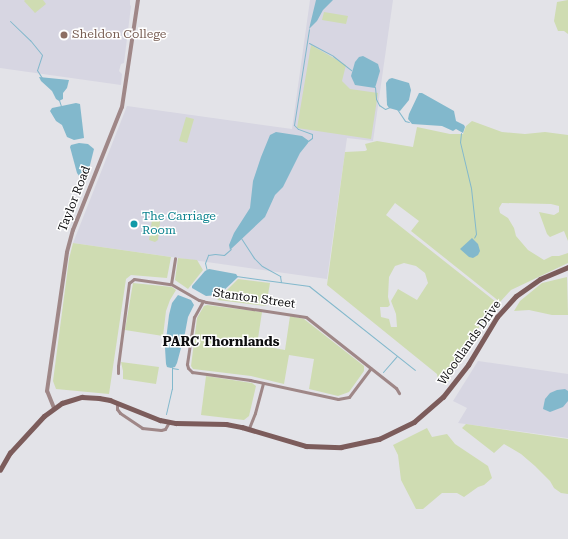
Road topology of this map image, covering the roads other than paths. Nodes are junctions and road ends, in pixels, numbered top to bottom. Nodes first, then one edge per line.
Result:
1 (138, 0) edge
2 (175, 258) dead end
3 (568, 267) edge
4 (171, 284) junction
5 (203, 301) junction
6 (371, 368) junction
7 (118, 373) dead end
8 (263, 383) junction
9 (399, 393) dead end
10 (116, 402) junction
11 (54, 408) junction
12 (169, 422) junction
13 (249, 428) junction
14 (0, 470) edge

1 - 11 street, Taylor Road
2 - 4 street
3 - 13 main road, Woodlands Drive
4 - 5 street, Stanton Street
4 - 7 street, Stanton Street
5 - 6 street, Stanton Street
5 - 8 street
6 - 8 street
6 - 9 street, Stanton Street
8 - 13 street
10 - 11 main road, Woodlands Drive
10 - 12 main road, Woodlands Drive
10 - 12 street
11 - 14 main road, Woodlands Drive
12 - 13 main road, Woodlands Drive

